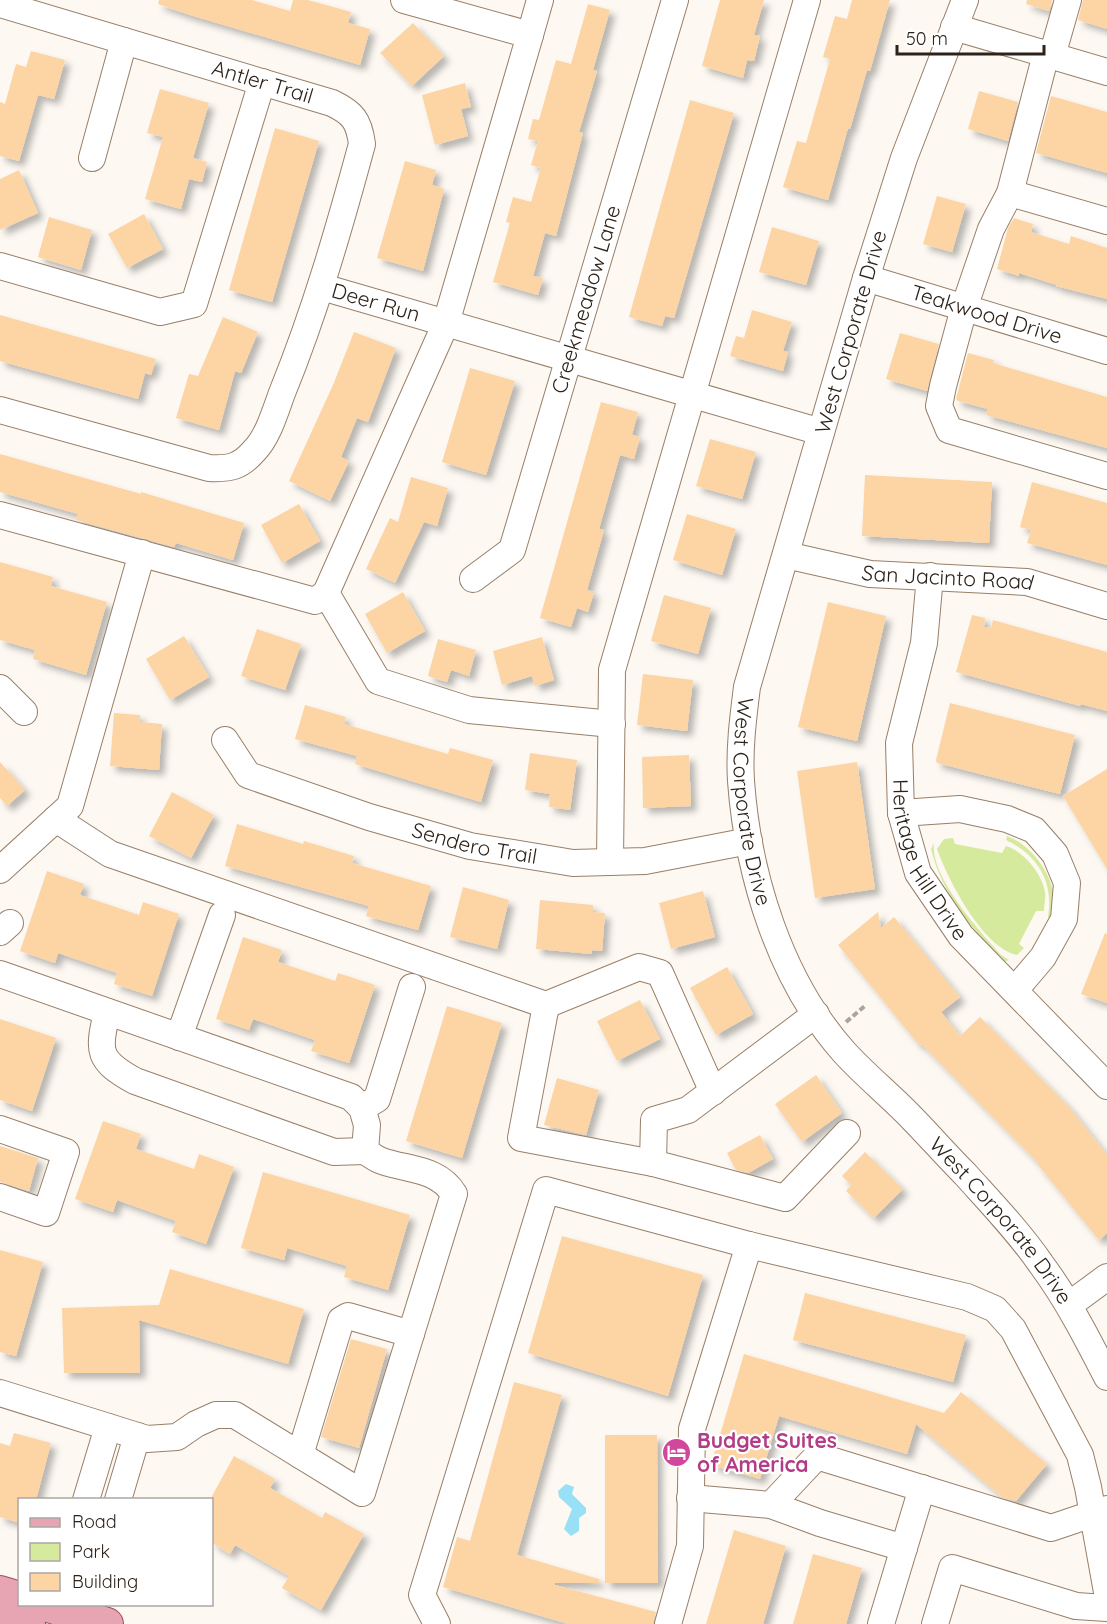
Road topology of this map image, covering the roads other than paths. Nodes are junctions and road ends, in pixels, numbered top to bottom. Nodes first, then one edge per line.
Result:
1 (404, 0) edge
2 (540, 0) edge
3 (675, 0) edge
4 (807, 0) edge
5 (965, 0) edge
6 (1068, 0) edge
7 (0, 4) edge
8 (954, 27) junction
9 (530, 35) junction
10 (124, 40) junction
11 (1049, 55) junction
12 (1107, 72) edge
13 (262, 82) junction
14 (92, 158) dead end
15 (1010, 193) junction
16 (1107, 221) edge
17 (0, 266) edge
18 (866, 278) junction
19 (322, 287) junction
20 (964, 308) junction
21 (446, 323) junction
22 (1107, 351) edge
23 (570, 358) junction
24 (691, 393) junction
25 (0, 410) edge
26 (821, 432) junction
27 (1107, 476) edge
28 (0, 515) edge
29 (142, 553) junction
30 (786, 555) junction
31 (930, 576) junction
32 (472, 579) dead end
33 (327, 593) junction
34 (1107, 606) edge
35 (0, 688) edge
36 (24, 712) dead end
37 (612, 724) junction
38 (225, 740) dead end
39 (901, 813) junction
40 (56, 819) junction
41 (749, 841) junction
42 (610, 862) junction
43 (0, 870) edge
44 (222, 915) dead end
45 (0, 974) edge
46 (412, 987) dead end
47 (1015, 990) junction
48 (546, 1005) junction
49 (107, 1012) junction
50 (816, 1014) junction
51 (179, 1037) junction
52 (1107, 1086) edge
53 (713, 1092) junction
54 (362, 1108) junction
55 (0, 1129) edge
56 (847, 1132) dead end
57 (365, 1151) junction
58 (653, 1163) junction
59 (0, 1197) edge
60 (749, 1245) junction
61 (1107, 1276) edge
62 (1069, 1305) junction
63 (411, 1334) junction
64 (1107, 1377) edge
65 (0, 1393) edge
66 (108, 1426) junction
67 (137, 1436) junction
68 (300, 1455) junction
69 (922, 1488) junction
70 (87, 1498) edge
71 (119, 1498) edge
72 (690, 1498) junction
73 (771, 1505) junction
74 (1100, 1511) edge
75 (904, 1548) junction
76 (0, 1592) edge
77 (18, 1597) edge
78 (1099, 1608) edge
79 (67, 1614) edge
80 (0, 1616) edge
81 (437, 1624) edge
82 (668, 1624) edge
83 (882, 1624) edge
84 (935, 1624) edge

1 - 9 street
2 - 9 street
3 - 23 street, Creekmeadow Lane
4 - 24 street
5 - 8 street, West Corporate Drive
6 - 11 street
7 - 10 street, Antler Trail
8 - 11 street
8 - 18 street, West Corporate Drive
9 - 21 street
10 - 13 street, Antler Trail
10 - 14 street
11 - 12 street
11 - 15 street
13 - 17 street
13 - 19 street, Antler Trail
15 - 16 street
15 - 20 street
18 - 20 street, Teakwood Drive
18 - 26 street, West Corporate Drive
19 - 21 street, Deer Run
19 - 25 street, Deer Run
20 - 22 street, Teakwood Drive
20 - 27 street
21 - 23 street, Deer Run
21 - 33 street
23 - 24 street, Deer Run
23 - 32 street, Creekmeadow Lane
24 - 26 street, Deer Run
24 - 37 street
26 - 30 street, West Corporate Drive
28 - 29 street
29 - 33 street
29 - 40 street
30 - 31 street, San Jacinto Road
30 - 41 street, West Corporate Drive
31 - 34 street, San Jacinto Road
31 - 39 street, Heritage Hill Drive
33 - 37 street
35 - 36 street
37 - 42 street
38 - 42 street, Sendero Trail
39 - 47 street, Heritage Hill Drive
39 - 47 street
40 - 43 street
40 - 48 street
41 - 42 street, Sendero Trail
41 - 50 street, West Corporate Drive
44 - 51 street
45 - 49 street
46 - 54 street
47 - 52 street, Heritage Hill Drive
48 - 53 street
48 - 58 street
49 - 51 street
49 - 57 street
50 - 53 street
50 - 62 street, West Corporate Drive
51 - 54 street
53 - 58 street
54 - 57 street
55 - 59 street
56 - 58 street
57 - 63 street
60 - 72 street
60 - 74 street
60 - 81 street
61 - 62 street
62 - 64 street, West Corporate Drive
63 - 68 street
63 - 68 street
65 - 66 street
66 - 67 street
66 - 70 street
67 - 68 street
67 - 71 street
69 - 73 street
69 - 74 street
69 - 75 street
72 - 73 street
72 - 82 street
73 - 75 street
74 - 78 street
75 - 83 street
76 - 77 main road
78 - 84 street
79 - 80 main road

